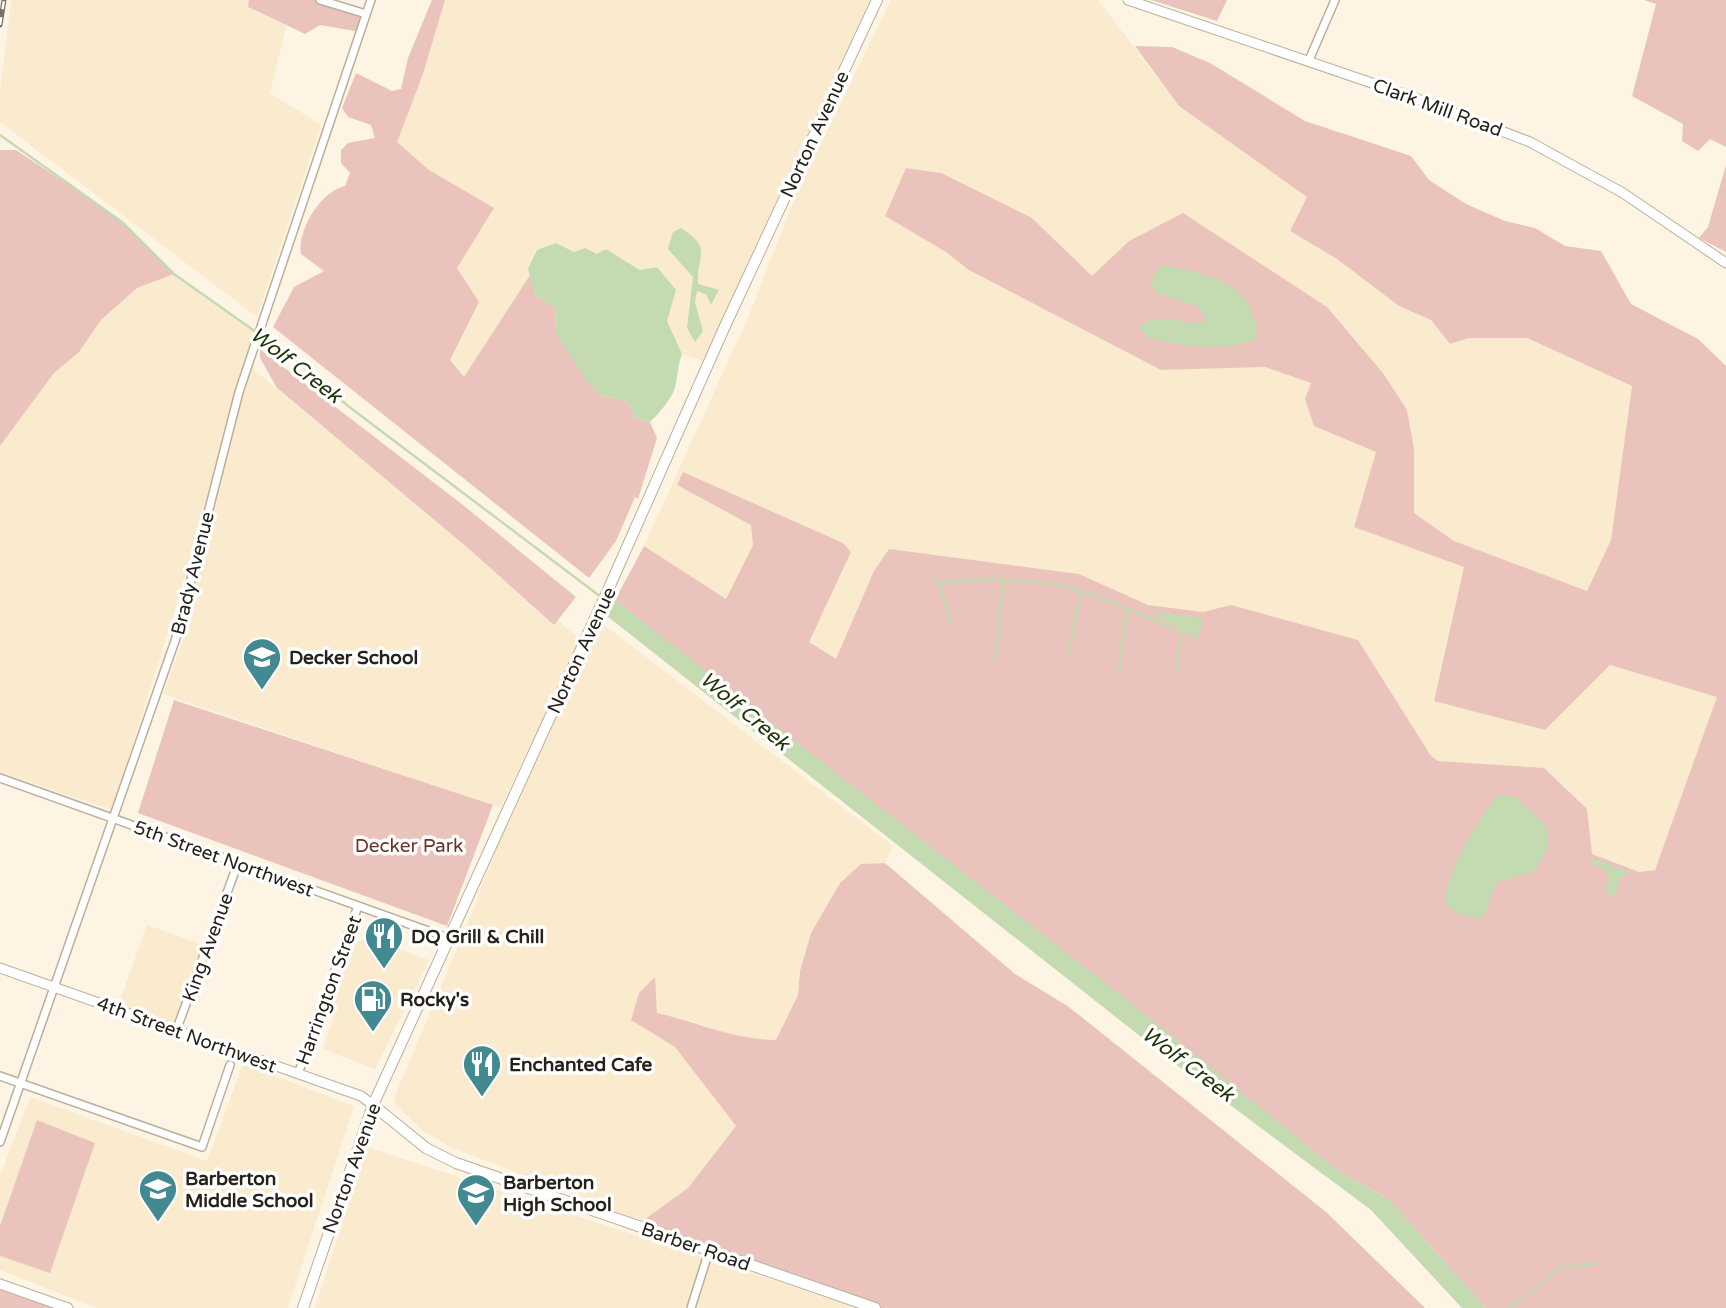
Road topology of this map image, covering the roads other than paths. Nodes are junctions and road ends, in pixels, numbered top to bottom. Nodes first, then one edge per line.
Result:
1 (320, 0) edge
2 (371, 0) edge
3 (877, 0) edge
4 (1128, 0) edge
5 (1335, 0) edge
6 (366, 15) junction
7 (1309, 60) junction
8 (1726, 263) edge
9 (0, 778) edge
10 (114, 819) junction
11 (238, 863) junction
12 (358, 906) junction
13 (448, 938) junction
14 (0, 968) edge
15 (55, 987) junction
16 (176, 1031) junction
17 (230, 1065) dead end
18 (298, 1074) junction
19 (0, 1076) edge
20 (21, 1083) junction
21 (373, 1105) junction
22 (0, 1142) edge
23 (709, 1251) junction
24 (0, 1284) edge
25 (68, 1308) edge
26 (303, 1308) edge
27 (691, 1308) edge
28 (874, 1308) edge

1 - 6 street
2 - 6 street, Brady Avenue
3 - 13 main road, Norton Avenue
4 - 7 street, Clark Mill Road
5 - 7 street
6 - 10 street, Brady Avenue
7 - 8 street, Clark Mill Road
9 - 10 street, 5th Street Northwest
10 - 11 street, 5th Street Northwest
10 - 15 street, Brady Avenue
11 - 12 street, 5th Street Northwest
11 - 16 street, King Avenue
12 - 13 street, 5th Street Northwest
12 - 18 street, Harrington Street
13 - 21 main road, Norton Avenue
14 - 15 street, 4th Street Northwest
15 - 16 street, 4th Street Northwest
15 - 20 street, Brady Avenue
16 - 18 street, 4th Street Northwest
17 - 20 street
18 - 21 street, 4th Street Northwest
19 - 20 street
20 - 22 street, Brady Avenue
21 - 23 main road, Barber Road
21 - 26 main road, Norton Avenue
23 - 27 street
23 - 28 main road, Barber Road
24 - 25 street

